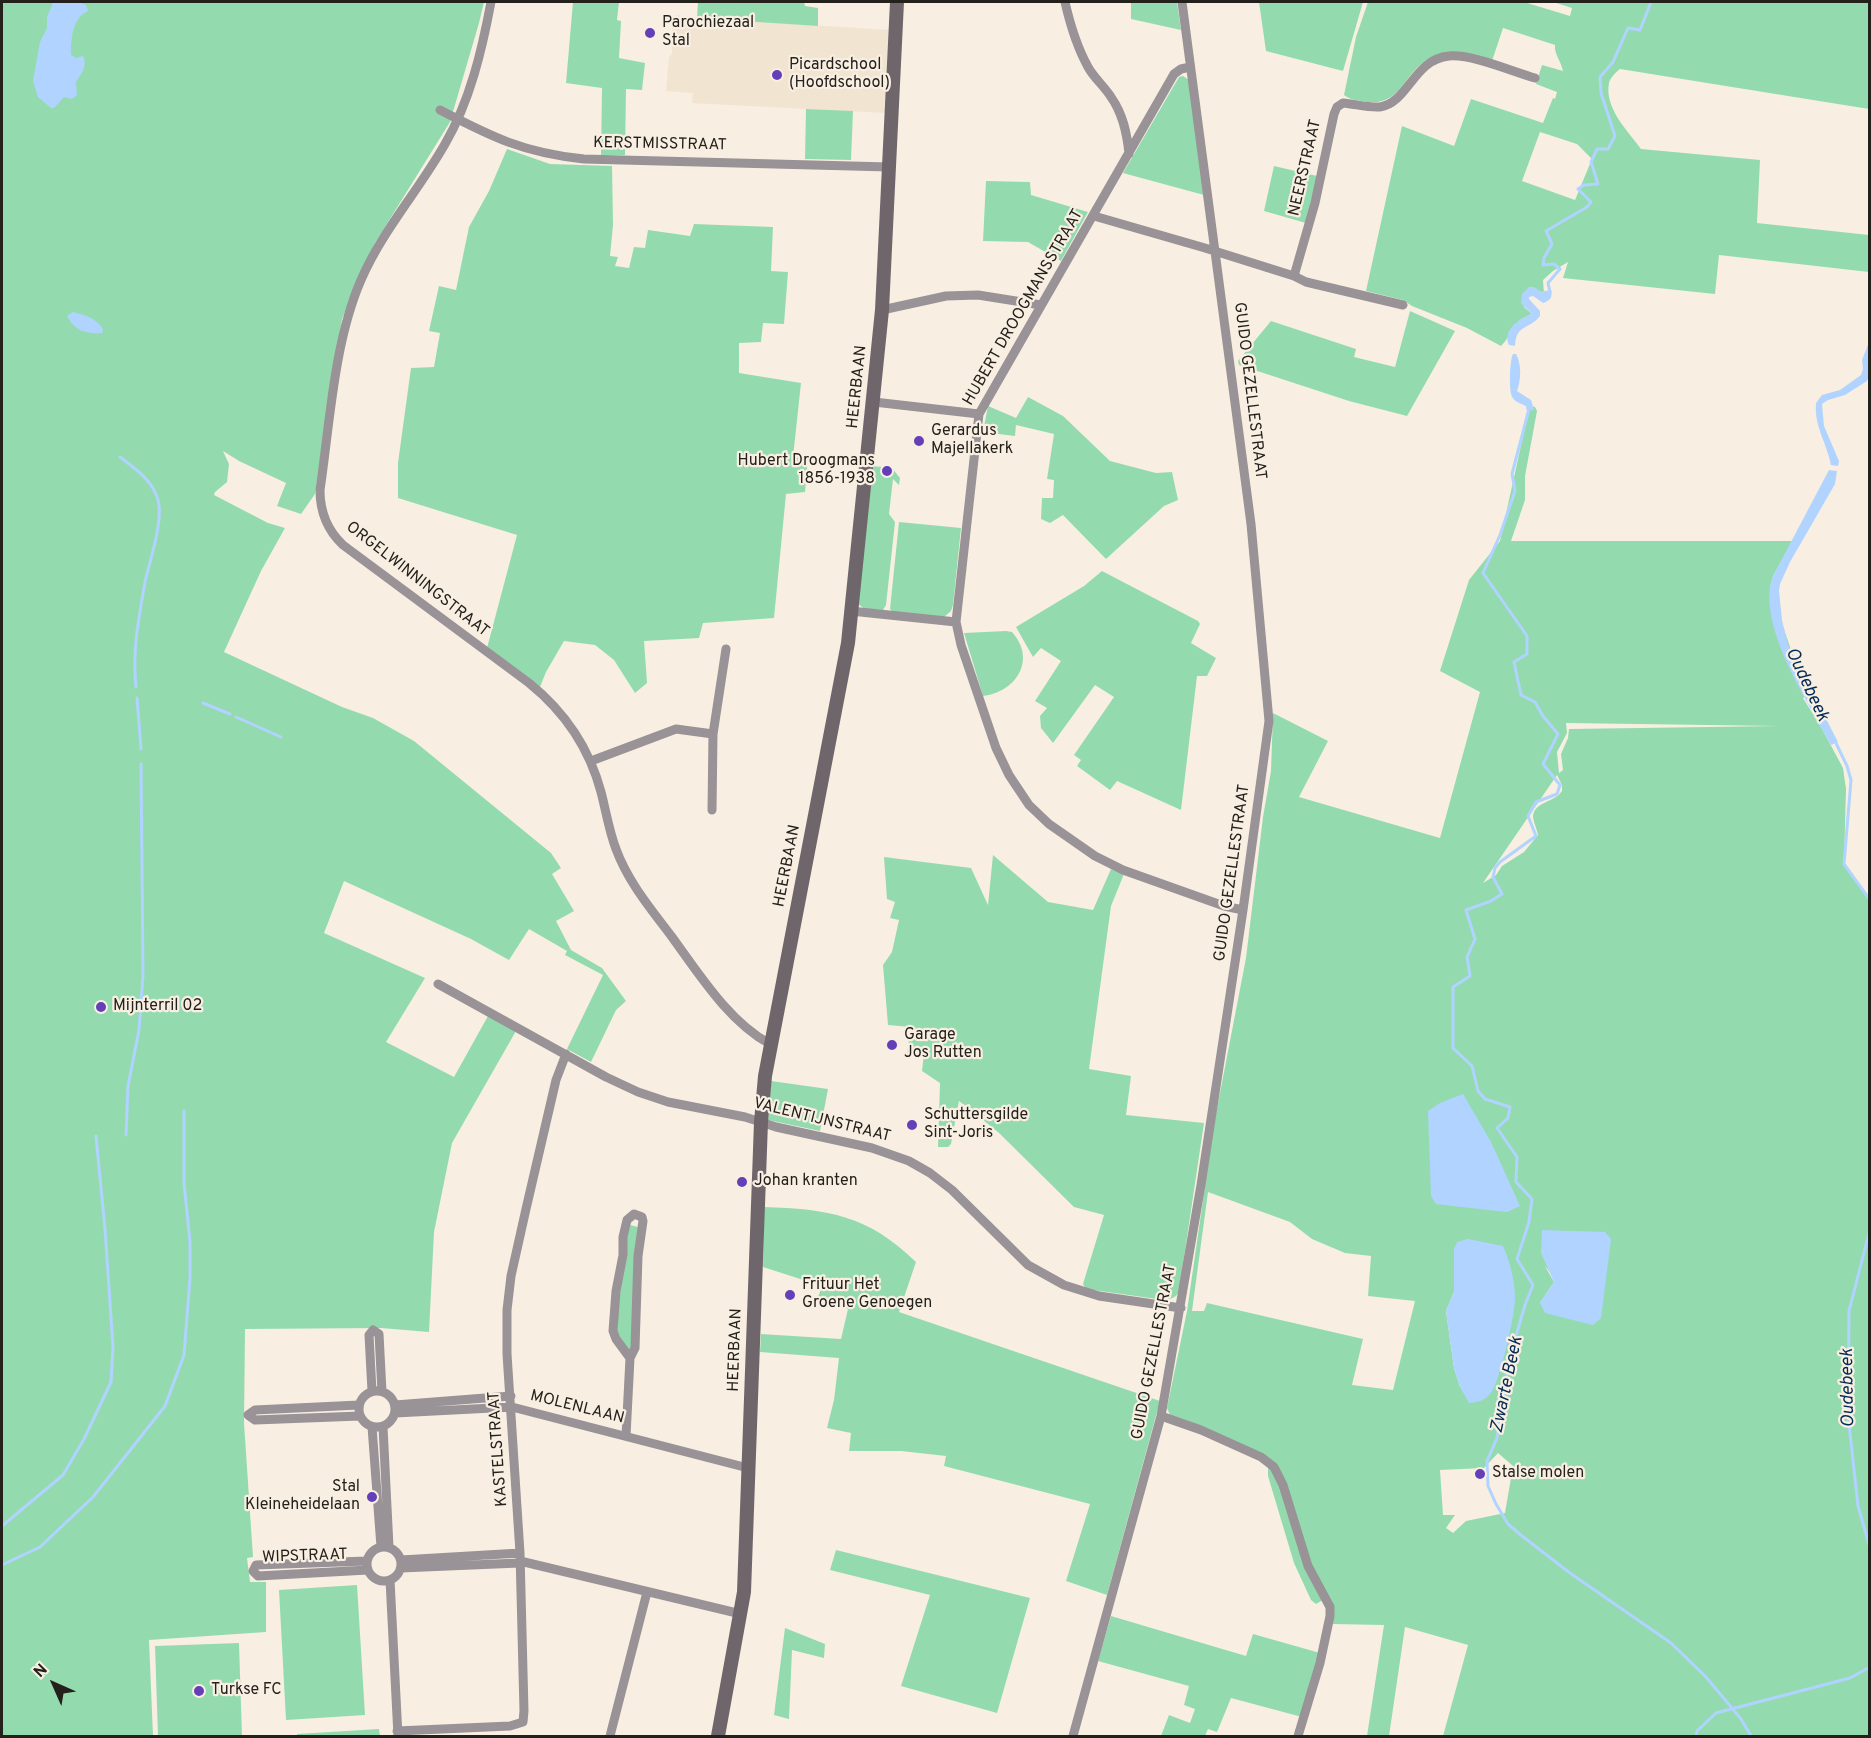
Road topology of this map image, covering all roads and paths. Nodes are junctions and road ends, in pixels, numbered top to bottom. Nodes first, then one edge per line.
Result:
1 (491, 2) edge
2 (897, 2) edge
3 (1065, 2) edge
4 (1182, 2) edge
5 (1190, 67) junction
6 (1535, 78) dead end
7 (440, 110) dead end
8 (459, 120) junction
9 (1129, 154) junction
10 (889, 167) junction
11 (1094, 216) junction
12 (1216, 252) junction
13 (1294, 276) junction
14 (1041, 305) junction
15 (1403, 305) dead end
16 (882, 310) junction
17 (874, 402) junction
18 (979, 414) junction
19 (852, 612) junction
20 (956, 622) junction
21 (726, 649) dead end
22 (713, 734) junction
23 (591, 761) junction
24 (712, 810) dead end
25 (1243, 910) junction
26 (438, 984) dead end
27 (770, 1044) junction
28 (566, 1054) junction
29 (761, 1122) junction
30 (1181, 1308) junction
31 (630, 1358) junction
32 (377, 1391) junction
33 (511, 1396) junction
34 (359, 1405) junction
35 (512, 1407) junction
36 (395, 1409) junction
37 (360, 1416) junction
38 (1161, 1416) junction
39 (372, 1427) junction
40 (383, 1427) junction
41 (626, 1436) junction
42 (748, 1468) junction
43 (385, 1547) junction
44 (520, 1559) junction
45 (401, 1564) junction
46 (367, 1565) junction
47 (390, 1580) junction
48 (647, 1592) junction
49 (741, 1614) junction
50 (397, 1734) edge
51 (610, 1737) edge
52 (718, 1737) edge
53 (1073, 1737) edge
54 (1298, 1737) edge

1 - 8 street, ORGELWINNINGSTRAAT
2 - 10 street, HEERBAAN
3 - 9 street
4 - 5 street, GUIDO GEZELLESTRAAT
5 - 9 street, HUBERT DROOGMANSSTRAAT
5 - 12 street, GUIDO GEZELLESTRAAT
6 - 13 street, NEERSTRAAT
7 - 8 street, KERSTMISSTRAAT
8 - 10 street, KERSTMISSTRAAT
8 - 23 street, ORGELWINNINGSTRAAT
9 - 11 street, HUBERT DROOGMANSSTRAAT
10 - 16 street, HEERBAAN
11 - 12 street
11 - 14 street, HUBERT DROOGMANSSTRAAT
12 - 13 street
12 - 25 street, GUIDO GEZELLESTRAAT
13 - 15 street
14 - 16 street
14 - 18 street, HUBERT DROOGMANSSTRAAT
16 - 17 street, HEERBAAN
17 - 18 street
17 - 19 street, HEERBAAN
18 - 20 street, HUBERT DROOGMANSSTRAAT
19 - 20 street
19 - 27 street, HEERBAAN
20 - 25 street, HUBERT DROOGMANSSTRAAT
21 - 22 street
22 - 23 street
22 - 24 street
23 - 27 street, ORGELWINNINGSTRAAT
25 - 30 street, GUIDO GEZELLESTRAAT
26 - 28 street, VALENTIJNSTRAAT
27 - 29 street, HEERBAAN
28 - 29 street, VALENTIJNSTRAAT
28 - 33 street, KASTELSTRAAT
29 - 30 street, VALENTIJNSTRAAT
29 - 42 street, HEERBAAN
30 - 38 street, GUIDO GEZELLESTRAAT
31 - 31 street
31 - 41 street
32 - 32 street
32 - 34 street
32 - 36 street
33 - 35 street, KASTELSTRAAT
33 - 36 street, MOLENLAAN
34 - 37 street
34 - 37 street
35 - 36 street, MOLENLAAN
35 - 41 street, MOLENLAAN
35 - 44 street, KASTELSTRAAT
36 - 40 street
37 - 39 street
38 - 53 street, GUIDO GEZELLESTRAAT
38 - 54 street
39 - 40 street
39 - 43 street
40 - 43 street
41 - 42 street, MOLENLAAN
42 - 49 street, HEERBAAN
43 - 45 street
43 - 46 street
44 - 45 street
44 - 48 street
44 - 50 street, KASTELSTRAAT
45 - 47 street
46 - 46 street, WIPSTRAAT
46 - 47 street
47 - 50 street
48 - 49 street
48 - 51 street
49 - 52 street, HEERBAAN

